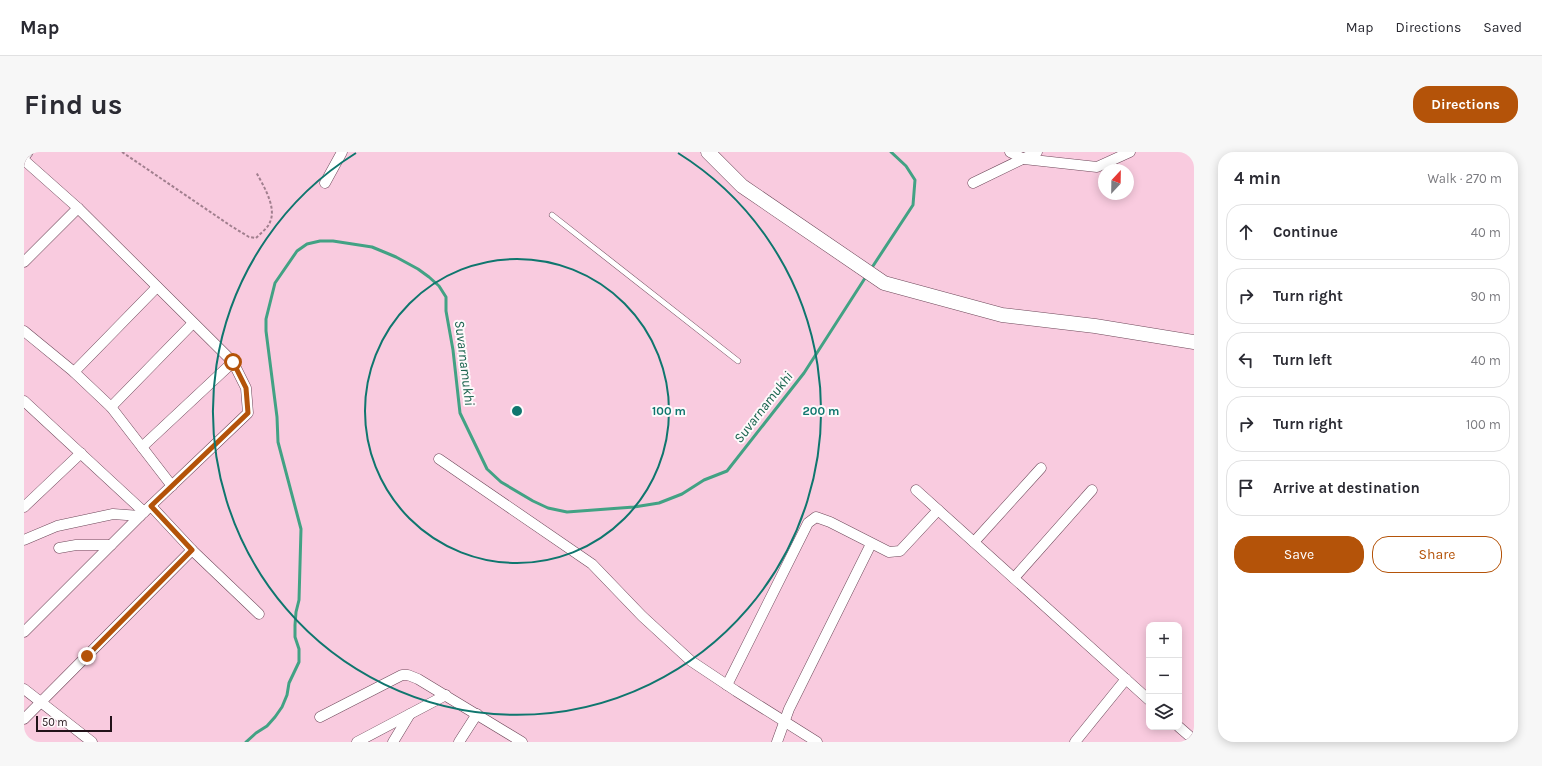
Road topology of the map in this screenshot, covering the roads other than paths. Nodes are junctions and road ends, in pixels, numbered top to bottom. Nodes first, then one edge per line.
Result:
1 (28, 152) edge
2 (342, 152) edge
3 (708, 152) edge
4 (1010, 152) edge
5 (1037, 152) edge
6 (1130, 152) edge
7 (24, 156) edge
8 (1024, 159) junction
9 (24, 160) edge
10 (325, 183) dead end
11 (973, 183) dead end
12 (78, 208) junction
13 (552, 215) dead end
14 (24, 262) edge
15 (157, 287) junction
16 (193, 323) junction
17 (24, 331) edge
18 (1194, 342) edge
19 (738, 361) dead end
20 (233, 362) junction
21 (74, 372) junction
22 (24, 401) edge
23 (111, 407) junction
24 (142, 447) junction
25 (81, 453) junction
26 (439, 459) dead end
27 (1041, 468) dead end
28 (172, 486) junction
29 (916, 490) dead end
30 (1092, 490) dead end
31 (24, 507) edge
32 (938, 510) junction
33 (145, 512) junction
34 (24, 540) edge
35 (974, 542) junction
36 (870, 544) junction
37 (111, 545) junction
38 (59, 548) dead end
39 (192, 550) junction
40 (1014, 578) junction
41 (259, 614) dead end
42 (24, 632) edge
43 (1126, 679) junction
44 (727, 685) junction
45 (24, 689) edge
46 (446, 695) junction
47 (1146, 697) edge
48 (41, 702) junction
49 (410, 714) junction
50 (477, 714) junction
51 (320, 717) dead end
52 (24, 718) edge
53 (785, 721) junction
54 (1182, 730) edge
55 (1194, 740) edge
56 (92, 742) edge
57 (357, 742) edge
58 (394, 742) edge
59 (459, 742) edge
60 (522, 742) edge
61 (777, 742) edge
62 (817, 742) edge
63 (1075, 742) edge

1 - 7 street
2 - 10 street
3 - 18 main road
4 - 8 street
5 - 8 street
6 - 8 street
8 - 11 street
9 - 12 street
12 - 14 street
12 - 15 street
13 - 19 lane
15 - 16 street
15 - 21 street
16 - 20 street
16 - 23 street
17 - 21 street
20 - 24 street
20 - 28 street
21 - 23 street
22 - 25 street
23 - 24 street
24 - 28 street
25 - 31 street
25 - 33 street
26 - 44 street
27 - 35 street
28 - 33 street
29 - 32 street
30 - 40 street
32 - 35 street
32 - 36 street
33 - 34 street
33 - 37 street
33 - 39 street
35 - 40 street
36 - 44 street
36 - 53 street
37 - 38 street
37 - 42 street
39 - 41 street
39 - 48 street
40 - 43 street
43 - 47 street
43 - 63 street
44 - 53 street
45 - 48 street
46 - 49 street
46 - 50 street
46 - 51 street
48 - 52 street
48 - 56 street
49 - 57 street
49 - 58 street
50 - 59 street
50 - 60 street
53 - 61 street
53 - 62 street
54 - 55 street

